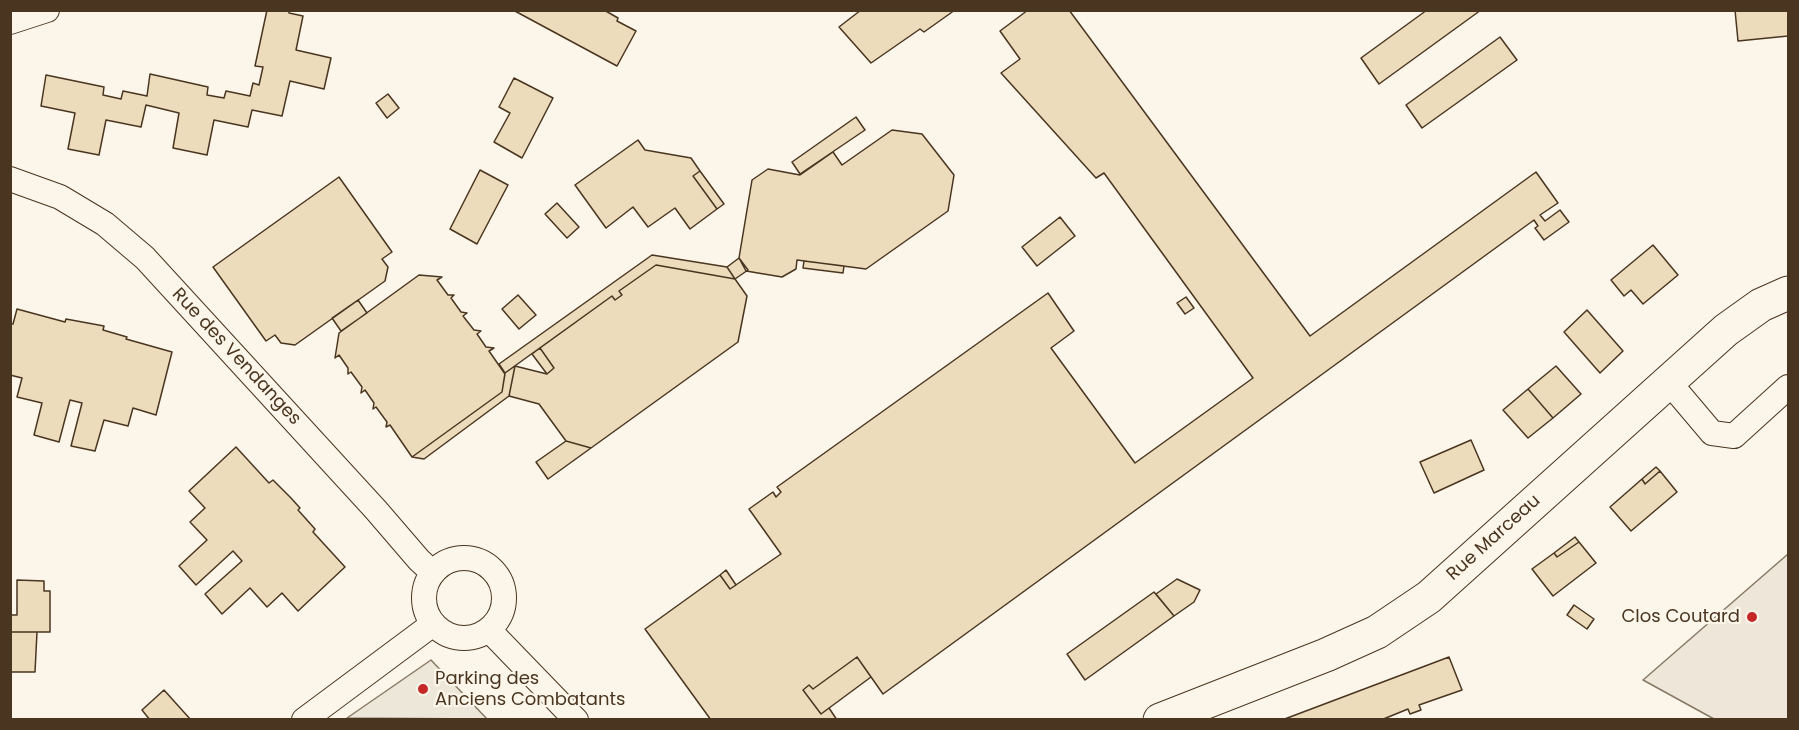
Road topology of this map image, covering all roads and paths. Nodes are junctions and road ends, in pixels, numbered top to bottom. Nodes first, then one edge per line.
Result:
1 (48, 10) edge
2 (10, 22) edge
3 (10, 179) edge
4 (1788, 293) edge
5 (1668, 381) junction
6 (1788, 387) edge
7 (433, 573) junction
8 (433, 624) junction
9 (489, 630) junction
10 (304, 720) edge
11 (576, 720) edge
12 (1160, 720) edge

1 - 2 street
3 - 7 street, Rue des Vendanges
4 - 5 street, Rue Marceau
5 - 6 street
5 - 12 street, Rue Marceau
7 - 8 street
7 - 9 street
8 - 9 street
8 - 10 street
9 - 11 street

